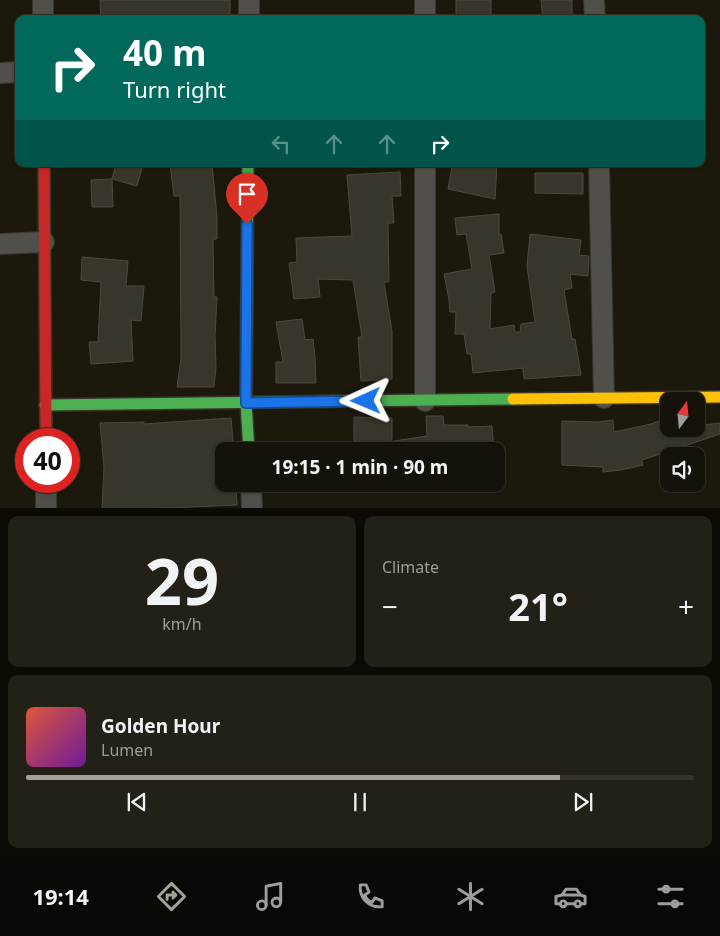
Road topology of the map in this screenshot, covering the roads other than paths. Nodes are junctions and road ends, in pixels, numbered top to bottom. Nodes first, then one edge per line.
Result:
1 (43, 0) edge
2 (249, 0) edge
3 (425, 0) edge
4 (594, 0) edge
5 (43, 15) edge
6 (249, 15) edge
7 (425, 15) edge
8 (595, 15) edge
9 (15, 72) edge
10 (0, 73) edge
11 (44, 167) edge
12 (248, 167) edge
13 (425, 167) edge
14 (598, 167) edge
15 (44, 242) junction
16 (0, 244) edge
17 (720, 397) edge
18 (604, 398) junction
19 (425, 401) junction
20 (246, 403) junction
21 (45, 405) junction
22 (46, 428) edge
23 (248, 442) edge
24 (251, 492) edge
25 (46, 493) edge
26 (46, 508) edge
27 (252, 508) edge

1 - 5 street
2 - 6 street
3 - 7 street
4 - 8 street
9 - 10 street
11 - 15 street
12 - 20 street
13 - 19 street
14 - 18 street
15 - 16 street
15 - 21 street
17 - 18 street
18 - 19 street
19 - 20 street
20 - 21 street
20 - 23 street
21 - 22 street
24 - 27 street
25 - 26 street

